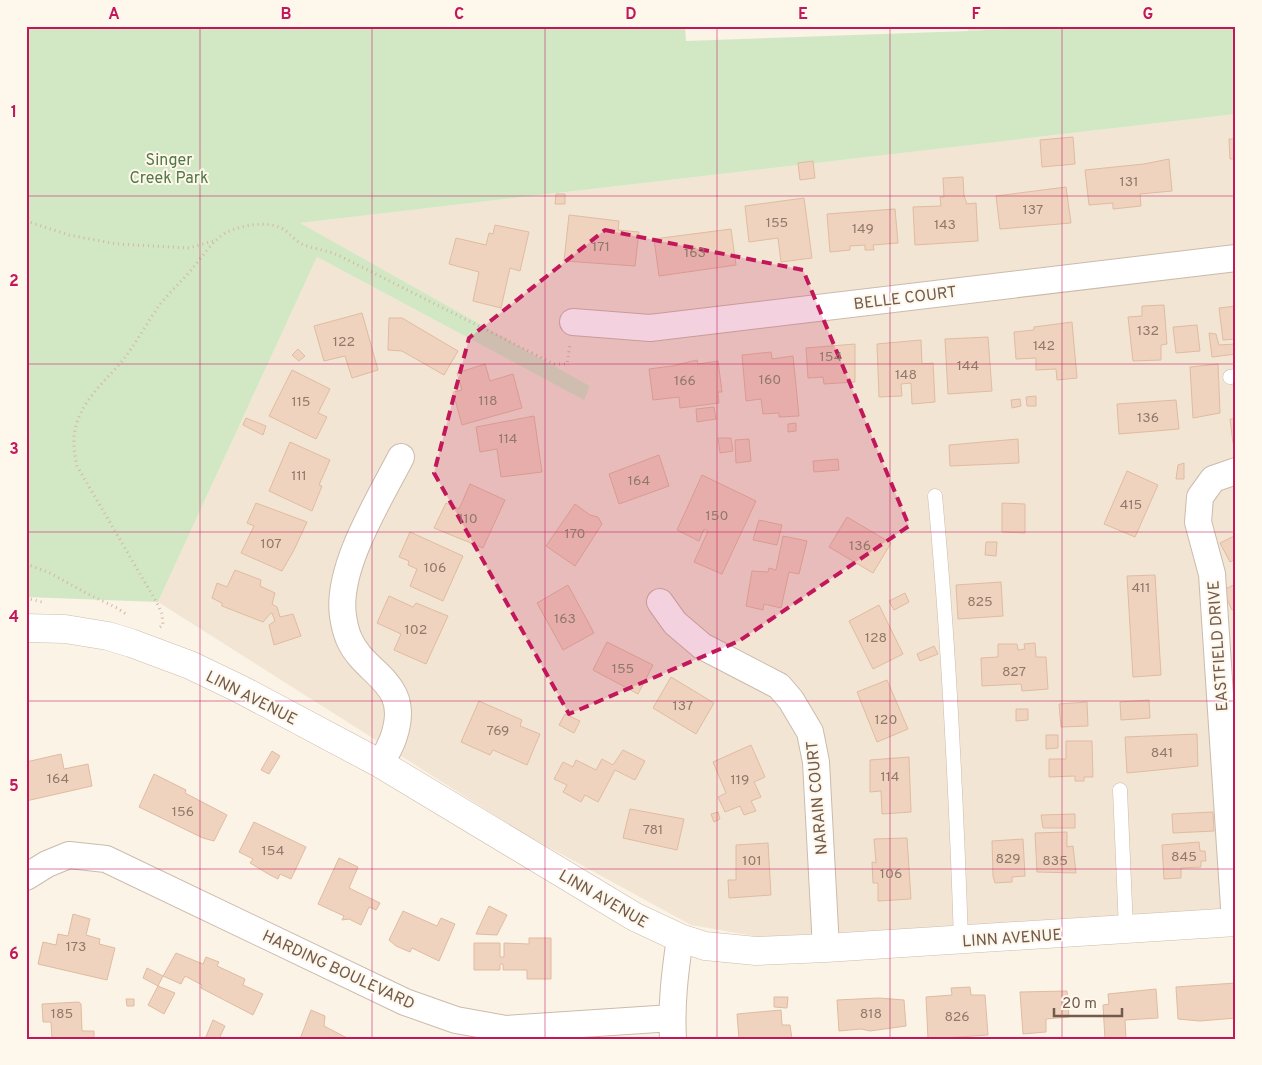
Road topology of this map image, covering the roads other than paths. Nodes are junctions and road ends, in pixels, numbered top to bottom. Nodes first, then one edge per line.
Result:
1 (1236, 258) edge
2 (573, 322) road end
3 (401, 457) dead end
4 (1236, 471) edge
5 (935, 496) dead end
6 (660, 602) dead end
7 (26, 628) edge
8 (381, 764) junction
9 (1120, 790) dead end
10 (26, 877) edge
11 (1235, 922) edge
12 (1126, 929) junction
13 (680, 938) junction
14 (961, 940) junction
15 (826, 948) junction
16 (673, 1028) edge

1 - 2 street, BELLE COURT
3 - 8 street
4 - 11 street, EASTFIELD DRIVE
5 - 14 lane
6 - 15 street, NARAIN COURT
7 - 8 main road, LINN AVENUE
8 - 13 main road, LINN AVENUE
9 - 12 lane
10 - 16 street, HARDING BOULEVARD
11 - 12 main road, LINN AVENUE
12 - 14 main road, LINN AVENUE
13 - 15 main road, LINN AVENUE
13 - 16 street
14 - 15 main road, LINN AVENUE

